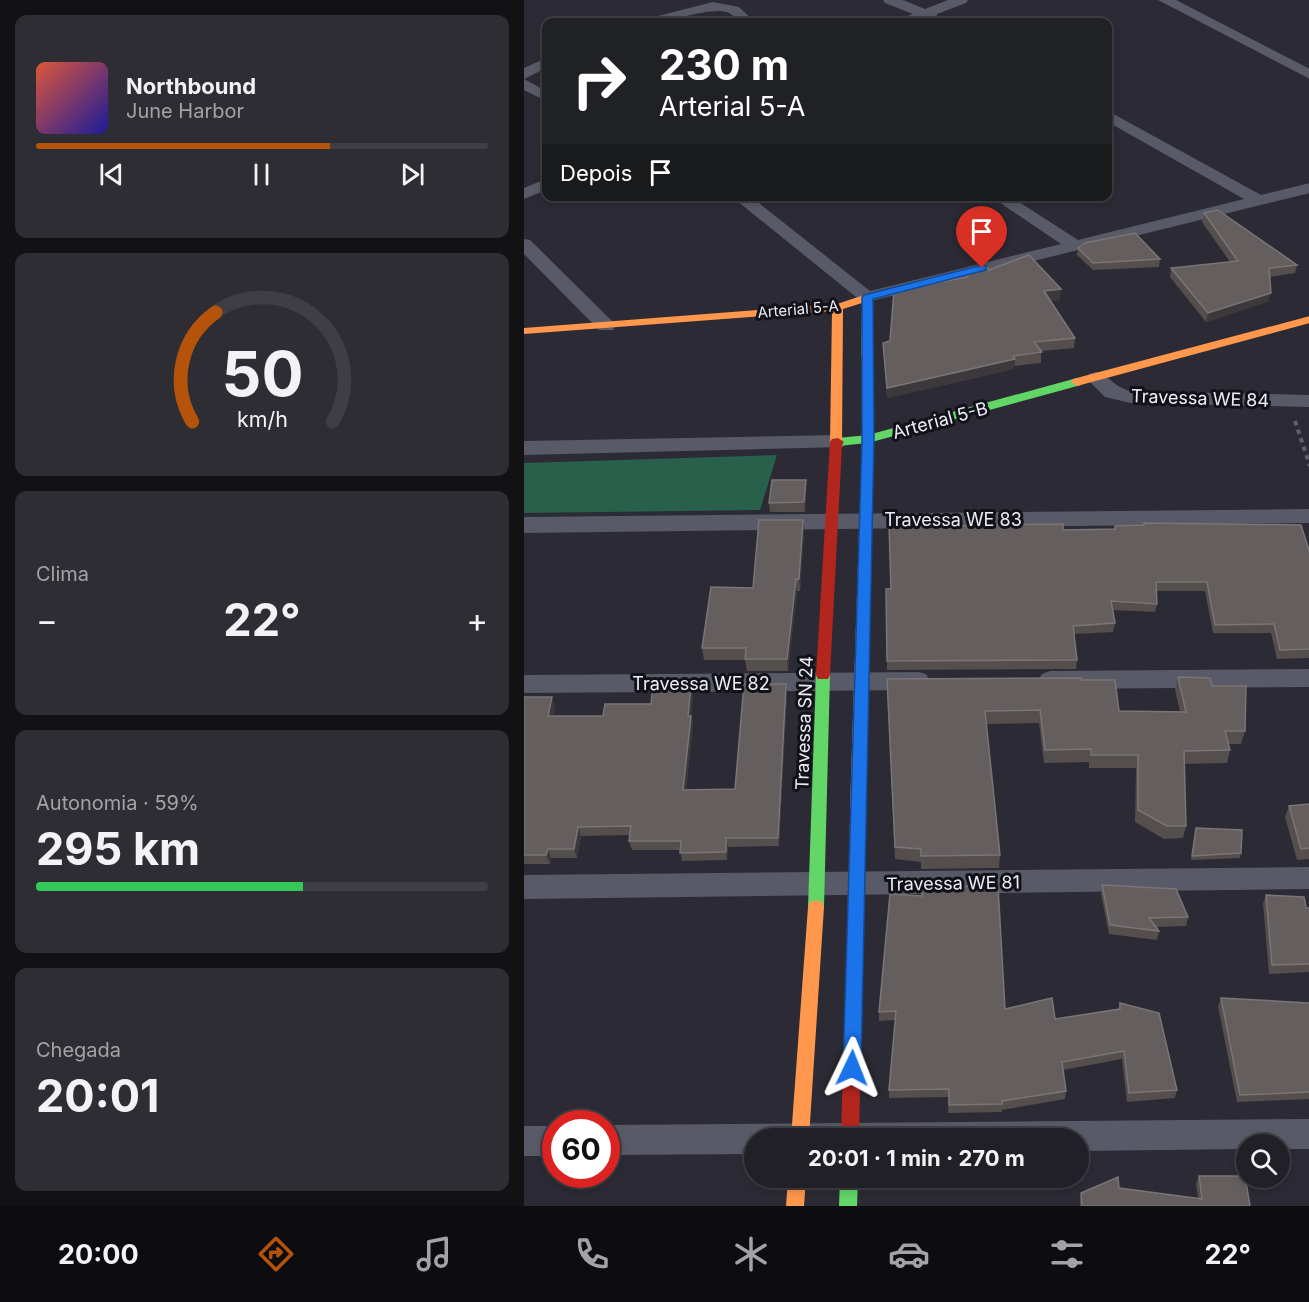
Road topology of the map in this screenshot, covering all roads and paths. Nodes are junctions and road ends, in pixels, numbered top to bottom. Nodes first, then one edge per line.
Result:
1 (890, 0) edge
2 (961, 0) edge
3 (1173, 1) edge
4 (925, 14) junction
5 (666, 18) edge
6 (743, 18) edge
7 (914, 18) edge
8 (934, 18) edge
9 (542, 53) edge
10 (524, 59) edge
11 (542, 64) edge
12 (524, 74) edge
13 (1309, 74) edge
14 (524, 84) edge
15 (542, 95) edge
16 (1112, 118) edge
17 (542, 186) edge
18 (1310, 188) edge
19 (524, 195) edge
20 (1258, 200) junction
21 (745, 201) edge
22 (1006, 201) edge
23 (524, 244) edge
24 (1074, 245) junction
25 (868, 297) junction
26 (838, 307) junction
27 (1310, 319) edge
28 (606, 326) junction
29 (524, 331) edge
30 (1096, 378) junction
31 (1289, 401) junction
32 (1310, 401) edge
33 (868, 439) junction
34 (836, 442) junction
35 (524, 448) edge
36 (1310, 466) edge
37 (1310, 516) edge
38 (865, 520) junction
39 (831, 521) junction
40 (524, 525) edge
41 (1310, 678) edge
42 (1027, 680) edge
43 (863, 681) junction
44 (945, 681) edge
45 (823, 682) junction
46 (524, 684) edge
47 (1310, 878) edge
48 (818, 885) junction
49 (857, 885) junction
50 (524, 887) edge
51 (801, 1128) edge
52 (850, 1128) edge
53 (1310, 1134) edge
54 (1089, 1136) edge
55 (744, 1139) edge
56 (620, 1140) edge
57 (524, 1141) edge
58 (542, 1141) edge
59 (796, 1188) edge
60 (849, 1188) edge
61 (795, 1206) edge
62 (848, 1206) edge

1 - 4 street
2 - 4 street
3 - 13 street
4 - 7 street
4 - 8 street
5 - 6 street
9 - 10 street
11 - 12 street
14 - 15 street
16 - 20 street
17 - 19 street
18 - 20 street, Arterial 5-A
20 - 24 street, Arterial 5-A
21 - 25 street
22 - 24 street
23 - 28 street
24 - 25 street, Arterial 5-A
25 - 26 main road, Arterial 5-A
25 - 33 main road
26 - 28 main road, Arterial 5-A
26 - 34 main road, Travessa SN 24
27 - 30 main road, Arterial 5-B
28 - 29 main road, Arterial 5-A
30 - 31 street, Travessa WE 84
30 - 33 main road, Arterial 5-B
31 - 32 street, Travessa WE 84
31 - 36 path
33 - 34 main road, Arterial 5-B
33 - 38 main road
34 - 35 street, Arterial 5-B
34 - 39 main road, Travessa SN 24
37 - 38 street, Travessa WE 83
38 - 39 street, Travessa WE 83
38 - 43 main road
39 - 40 street, Travessa WE 83
39 - 45 main road, Travessa SN 24
41 - 42 street
43 - 44 street, Travessa WE 82
43 - 45 street, Travessa WE 82
43 - 49 main road
45 - 46 street, Travessa WE 82
45 - 48 main road, Travessa SN 24
47 - 49 street, Travessa WE 81
48 - 49 street, Travessa WE 81
48 - 50 street, Travessa WE 81
48 - 51 main road, Travessa SN 24
49 - 52 main road
53 - 54 street
55 - 56 street
57 - 58 street
59 - 61 main road
60 - 62 main road

